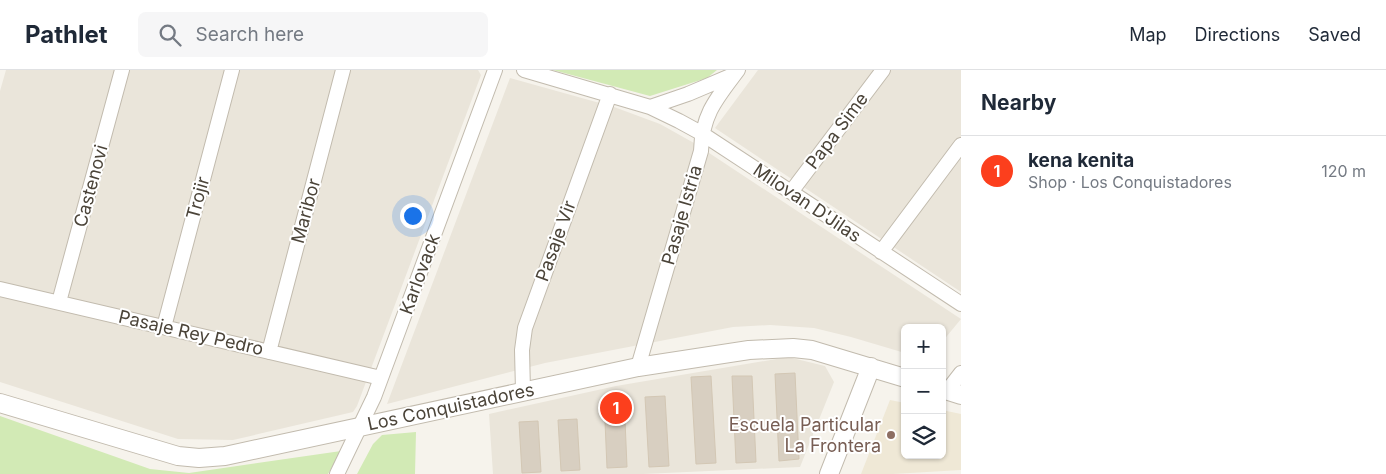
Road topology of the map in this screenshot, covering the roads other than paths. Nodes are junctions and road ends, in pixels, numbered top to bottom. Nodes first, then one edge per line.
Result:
1 (122, 70) edge
2 (232, 70) edge
3 (343, 70) edge
4 (495, 70) edge
5 (524, 70) edge
6 (883, 70) edge
7 (737, 72) edge
8 (610, 94) junction
9 (650, 107) junction
10 (701, 133) junction
11 (961, 145) edge
12 (791, 192) junction
13 (881, 252) junction
14 (0, 289) edge
15 (59, 302) junction
16 (961, 304) edge
17 (164, 327) junction
18 (269, 352) junction
19 (638, 367) junction
20 (871, 367) junction
21 (961, 373) edge
22 (901, 377) edge
23 (381, 378) junction
24 (523, 391) junction
25 (950, 392) edge
26 (0, 404) edge
27 (361, 427) junction
28 (337, 474) edge
29 (829, 474) edge

1 - 15 street, Castenovi
2 - 17 street, Trojir
3 - 18 street, Maribor
4 - 23 street, Karlovack
5 - 8 street, Milovan D'Jilas
6 - 12 street, Papa Sime
7 - 9 street
7 - 10 street, Pasaje Istria
8 - 9 street, Milovan D'Jilas
8 - 24 street, Pasaje Vir
9 - 10 street, Milovan D'Jilas
10 - 12 street, Milovan D'Jilas
10 - 19 street, Pasaje Istria
11 - 13 street
12 - 13 street, Milovan D'Jilas
13 - 16 street, Milovan D'Jilas
14 - 15 street, Pasaje Rey Pedro
15 - 17 street, Pasaje Rey Pedro
17 - 18 street, Pasaje Rey Pedro
18 - 23 street, Pasaje Rey Pedro
19 - 20 street, Los Conquistadores
19 - 24 street, Los Conquistadores
20 - 22 street, Los Conquistadores
20 - 29 street
21 - 25 street
23 - 27 street, Karlovack
24 - 27 street, Los Conquistadores
26 - 27 street, Los Conquistadores
27 - 28 street, Karlovack

